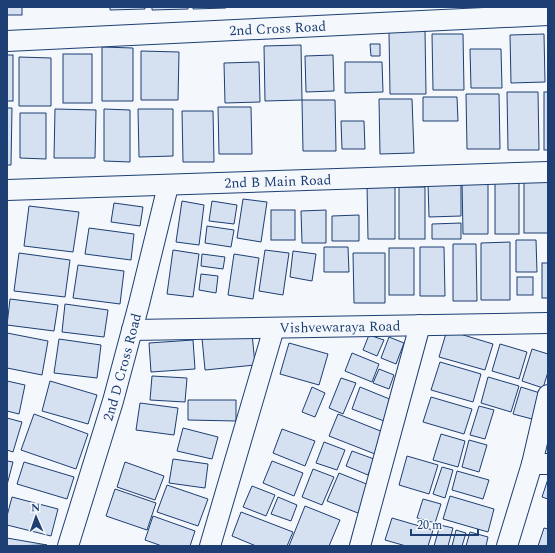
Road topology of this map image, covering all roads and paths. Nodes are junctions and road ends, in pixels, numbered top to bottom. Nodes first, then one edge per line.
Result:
1 (548, 15) edge
2 (7, 41) edge
3 (548, 172) edge
4 (168, 186) junction
5 (7, 190) edge
6 (548, 323) edge
7 (420, 325) junction
8 (274, 328) junction
9 (132, 330) junction
10 (548, 395) edge
11 (540, 464) edge
12 (68, 546) edge
13 (210, 546) edge
14 (360, 546) edge
15 (507, 546) edge

1 - 2 street, 2nd Cross Road
3 - 4 street, 2nd B Main Road
4 - 5 street, 2nd B Main Road
4 - 9 street, 2nd D Cross Road
6 - 7 street, Vishvewaraya Road
7 - 8 street, Vishvewaraya Road
7 - 14 street
8 - 9 street, Vishvewaraya Road
8 - 13 street
9 - 12 street, 2nd D Cross Road
10 - 11 street
11 - 15 street

